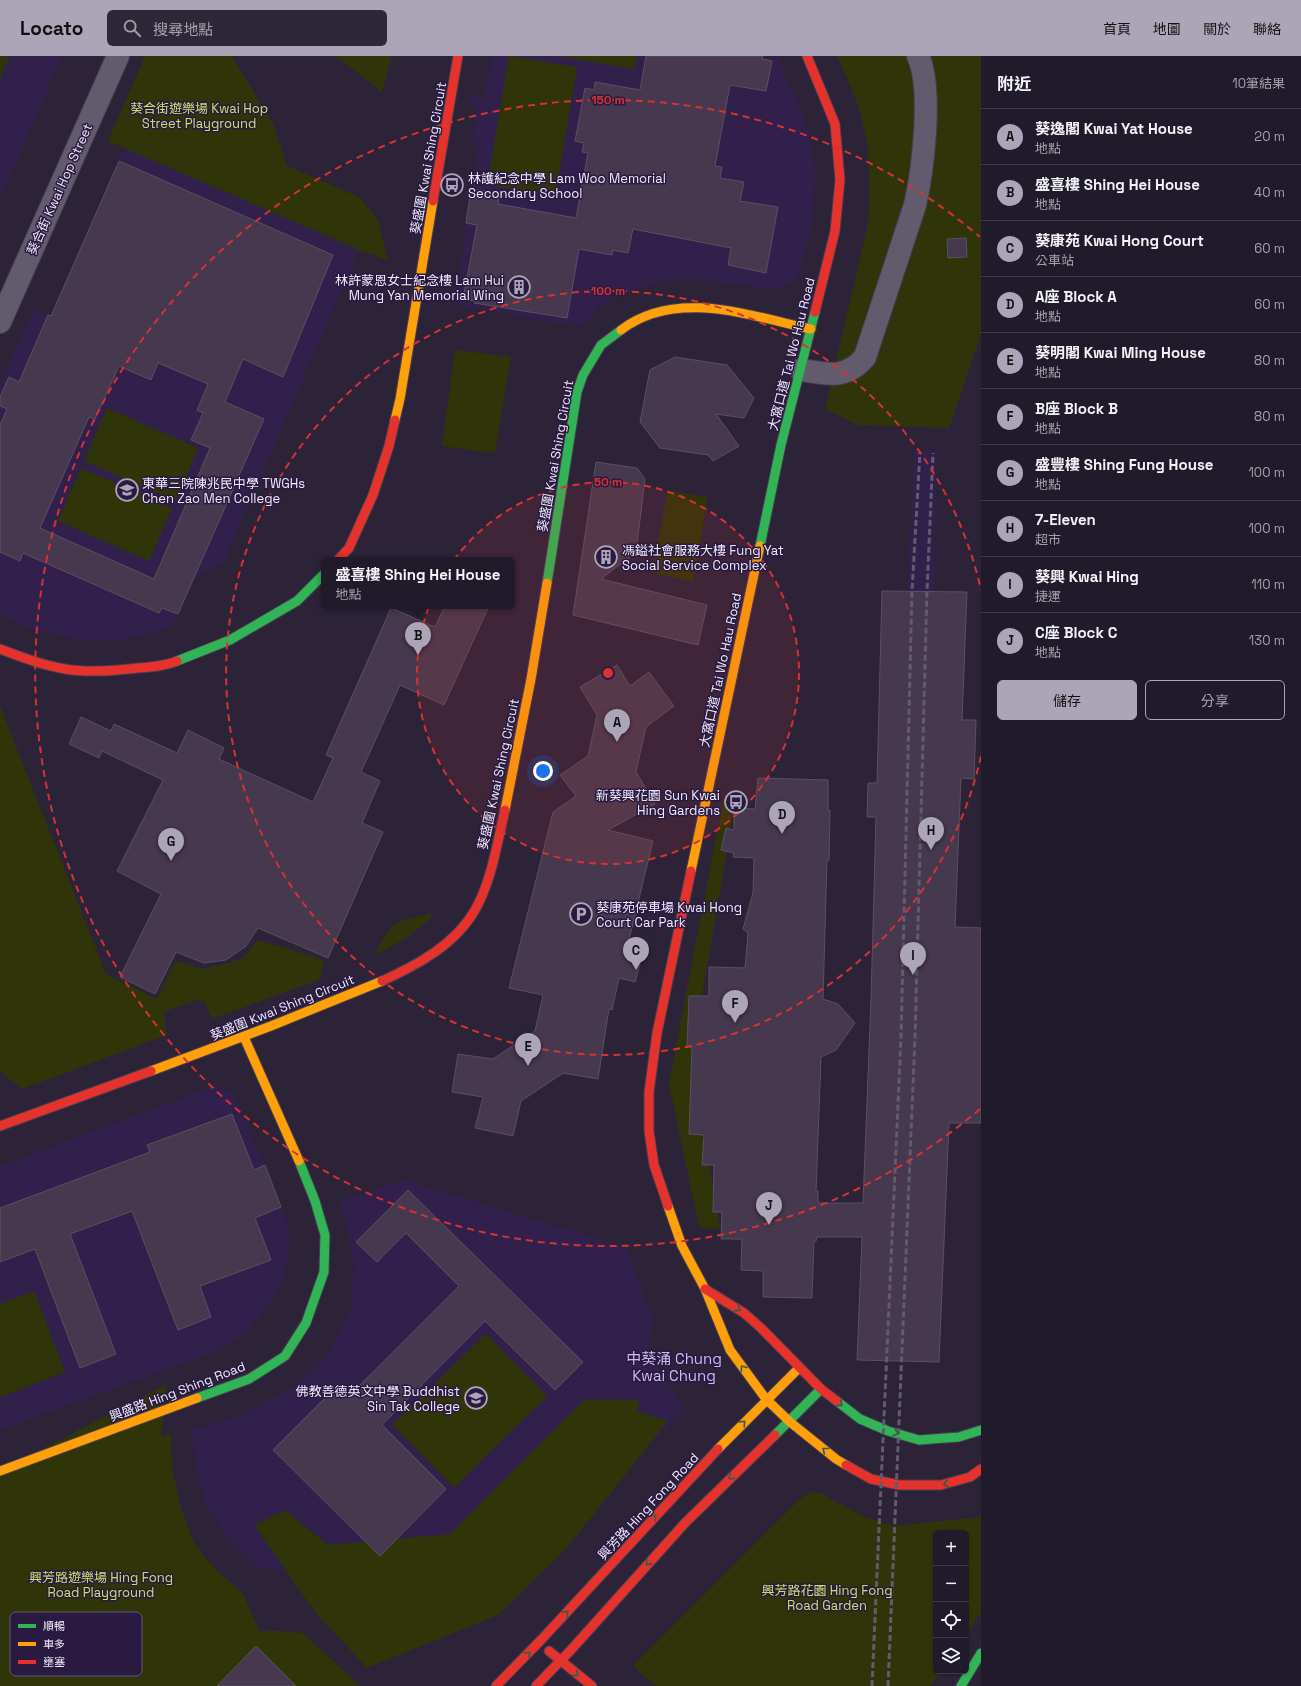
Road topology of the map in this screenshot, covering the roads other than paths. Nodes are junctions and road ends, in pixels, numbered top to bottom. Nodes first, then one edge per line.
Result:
1 (118, 56) edge
2 (458, 56) edge
3 (807, 56) edge
4 (918, 56) edge
5 (0, 322) edge
6 (811, 329) junction
7 (801, 370) junction
8 (341, 557) edge
9 (321, 577) edge
10 (0, 649) edge
11 (244, 1037) junction
12 (0, 1126) edge
13 (705, 1289) junction
14 (799, 1368) junction
15 (821, 1389) junction
16 (766, 1399) junction
17 (790, 1422) junction
18 (981, 1430) edge
19 (981, 1469) edge
20 (0, 1471) edge
21 (540, 1642) junction
22 (981, 1654) edge
23 (560, 1661) junction
24 (535, 1684) edge
25 (496, 1686) edge
26 (592, 1686) edge
27 (961, 1686) edge

1 - 5 street, 葵合街 Kwai Hop Street
2 - 8 street, 葵盛圍 Kwai Shing Circuit
3 - 6 street, 大窩口道 Tai Wo Hau Road
4 - 7 street
6 - 7 street, 大窩口道 Tai Wo Hau Road
6 - 11 street, 葵盛圍 Kwai Shing Circuit
7 - 13 street, 大窩口道 Tai Wo Hau Road
9 - 10 street
11 - 12 street, 葵盛圍 Kwai Shing Circuit
11 - 20 street, 興盛路 Hing Shing Road
13 -> 14 street
16 -> 13 street, 大窩口道 Tai Wo Hau Road
14 - 15 street
14 - 16 street, 興芳路 Hing Fong Road
15 - 17 street
15 -> 18 street
16 - 17 street, 大窩口道 Tai Wo Hau Road
21 -> 16 street, 興芳路 Hing Fong Road
19 -> 17 street
17 -> 23 street
21 - 23 street
25 -> 21 street, 興芳路 Hing Fong Road
22 - 27 street
23 - 24 street
23 -> 26 street

